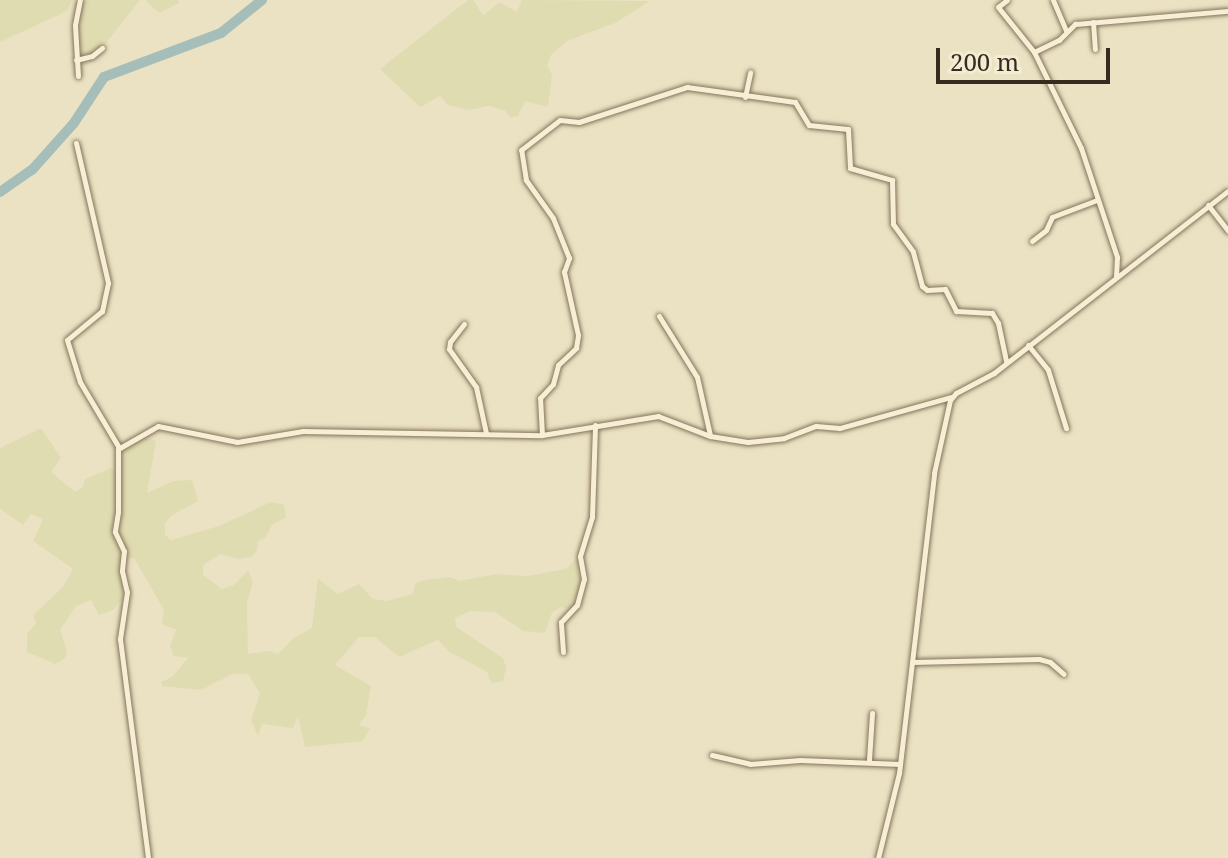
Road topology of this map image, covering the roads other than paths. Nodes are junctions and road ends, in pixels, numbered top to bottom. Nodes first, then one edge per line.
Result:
1 (80, 0) edge
2 (1007, 0) edge
3 (1053, 0) edge
4 (1228, 11) edge
5 (1093, 22) junction
6 (1066, 30) junction
7 (102, 48) dead end
8 (1095, 49) dead end
9 (1034, 52) junction
10 (76, 60) junction
11 (750, 73) dead end
12 (78, 76) dead end
13 (745, 97) junction
14 (76, 143) dead end
15 (1228, 191) edge
16 (1097, 200) junction
17 (1208, 205) junction
18 (1228, 231) edge
19 (1032, 241) dead end
20 (1116, 278) junction
21 (659, 316) dead end
22 (464, 324) dead end
23 (1028, 345) junction
24 (1006, 362) junction
25 (951, 397) junction
26 (595, 425) junction
27 (1066, 428) dead end
28 (486, 433) junction
29 (542, 435) junction
30 (710, 436) junction
31 (118, 449) junction
32 (563, 652) dead end
33 (912, 662) junction
34 (1064, 674) dead end
35 (872, 713) dead end
36 (712, 755) dead end
37 (869, 760) junction
38 (900, 764) junction
39 (148, 858) edge
40 (878, 858) edge

1 - 10 street
2 - 9 street
3 - 6 street
4 - 5 street
5 - 6 street
5 - 8 street
6 - 9 street
7 - 10 street
9 - 16 street
10 - 12 street
11 - 13 street
13 - 24 street
13 - 29 street
14 - 31 street
15 - 17 street
16 - 19 street
16 - 20 street
17 - 18 street
17 - 20 street
20 - 23 street
21 - 30 street
22 - 28 street
23 - 24 street
23 - 27 street
24 - 25 street
25 - 30 street
25 - 33 street
26 - 29 street
26 - 30 street
26 - 32 street
28 - 29 street
28 - 31 street
31 - 39 street
33 - 34 street
33 - 38 street
35 - 37 street
36 - 37 street
37 - 38 street
38 - 40 street

